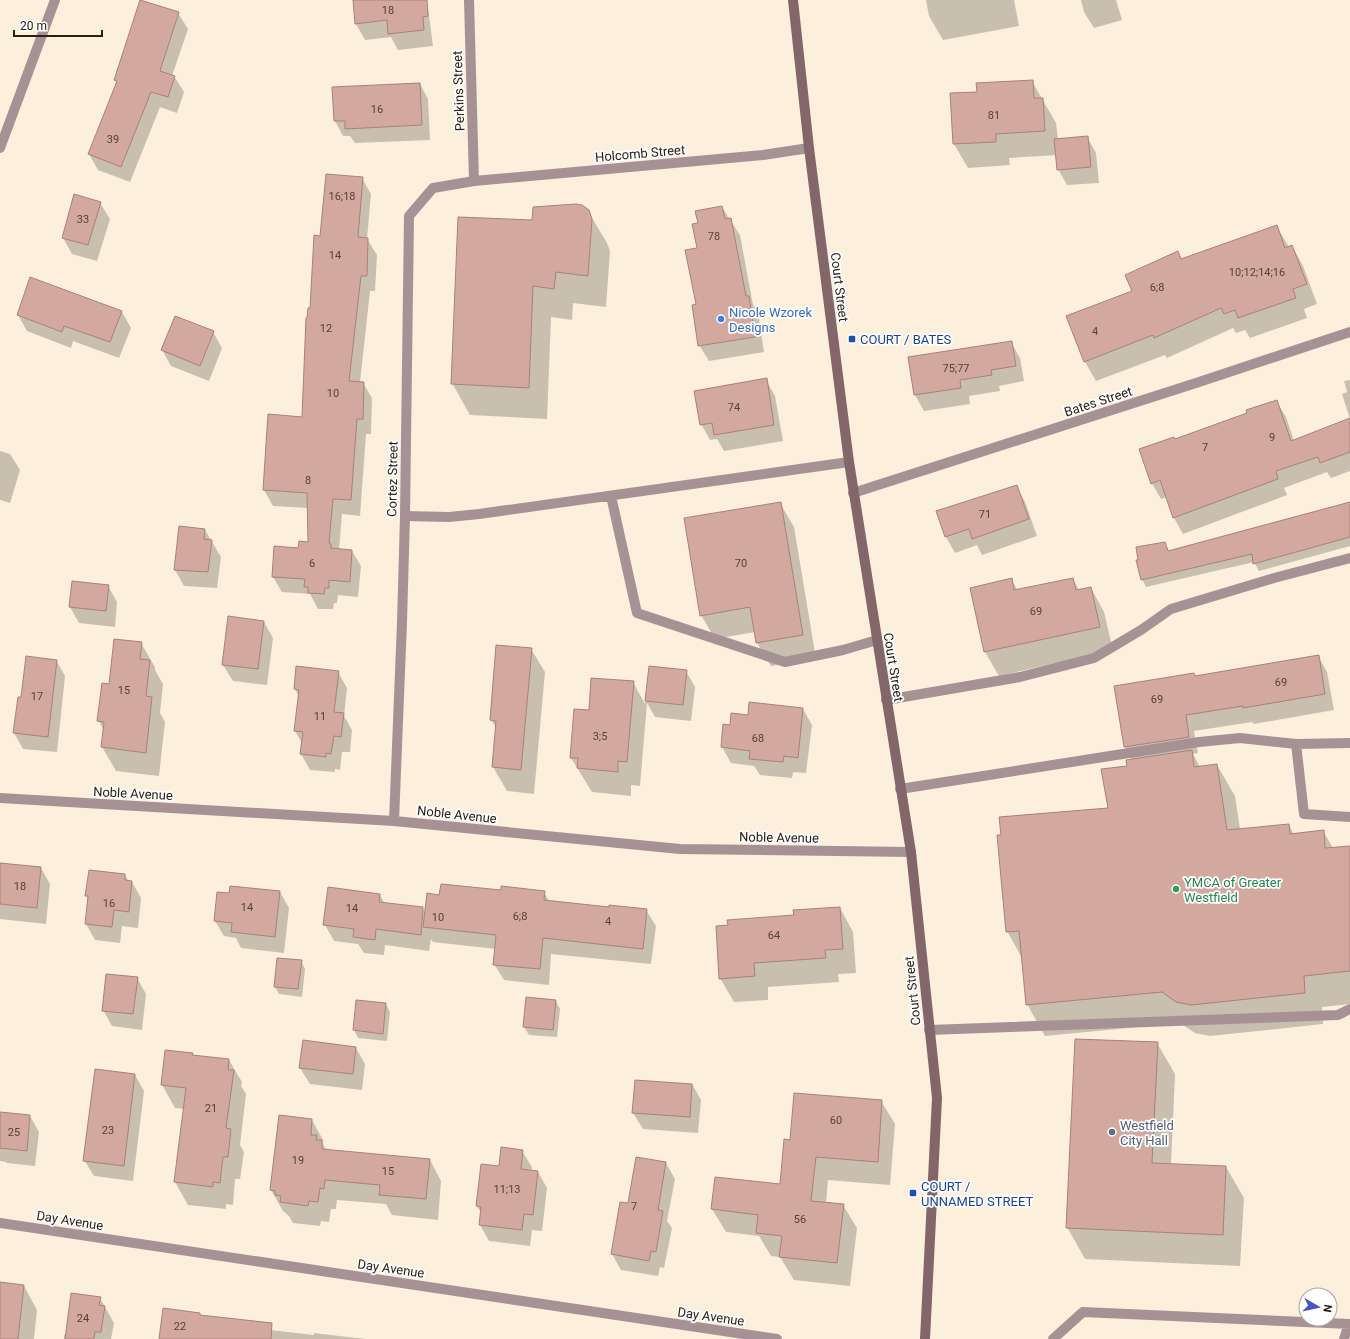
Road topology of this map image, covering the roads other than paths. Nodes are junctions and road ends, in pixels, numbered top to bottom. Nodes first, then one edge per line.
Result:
1 (55, 0) edge
2 (469, 0) edge
3 (793, 0) edge
4 (0, 148) edge
5 (809, 148) junction
6 (474, 181) junction
7 (1350, 332) edge
8 (849, 462) junction
9 (853, 493) junction
10 (611, 496) junction
11 (405, 516) junction
12 (1350, 558) edge
13 (877, 640) junction
14 (886, 700) junction
15 (1296, 744) junction
16 (1350, 744) edge
17 (900, 789) junction
18 (0, 798) edge
19 (1350, 817) edge
20 (394, 821) junction
21 (911, 852) junction
22 (1350, 1009) edge
23 (929, 1030) junction
24 (0, 1223) edge
25 (1349, 1324) edge
26 (777, 1339) edge
27 (925, 1339) edge
28 (1052, 1339) edge
29 (1344, 1339) edge

1 - 4 street
2 - 6 street, Perkins Street
3 - 5 main road, Court Street
5 - 6 street, Holcomb Street
5 - 8 main road, Court Street
6 - 11 street, Cortez Street
7 - 9 street, Bates Street
8 - 9 main road, Court Street
8 - 10 street
9 - 13 main road, Court Street
10 - 11 street
10 - 13 street
11 - 20 street, Cortez Street
12 - 14 street
13 - 14 main road, Court Street
14 - 17 main road, Court Street
15 - 16 street
15 - 17 street
15 - 19 street
17 - 21 main road, Court Street
18 - 20 street, Noble Avenue
20 - 21 street, Noble Avenue
21 - 23 main road, Court Street
22 - 23 street
23 - 27 main road, Court Street
24 - 26 street, Day Avenue
25 - 28 street
25 - 29 street

